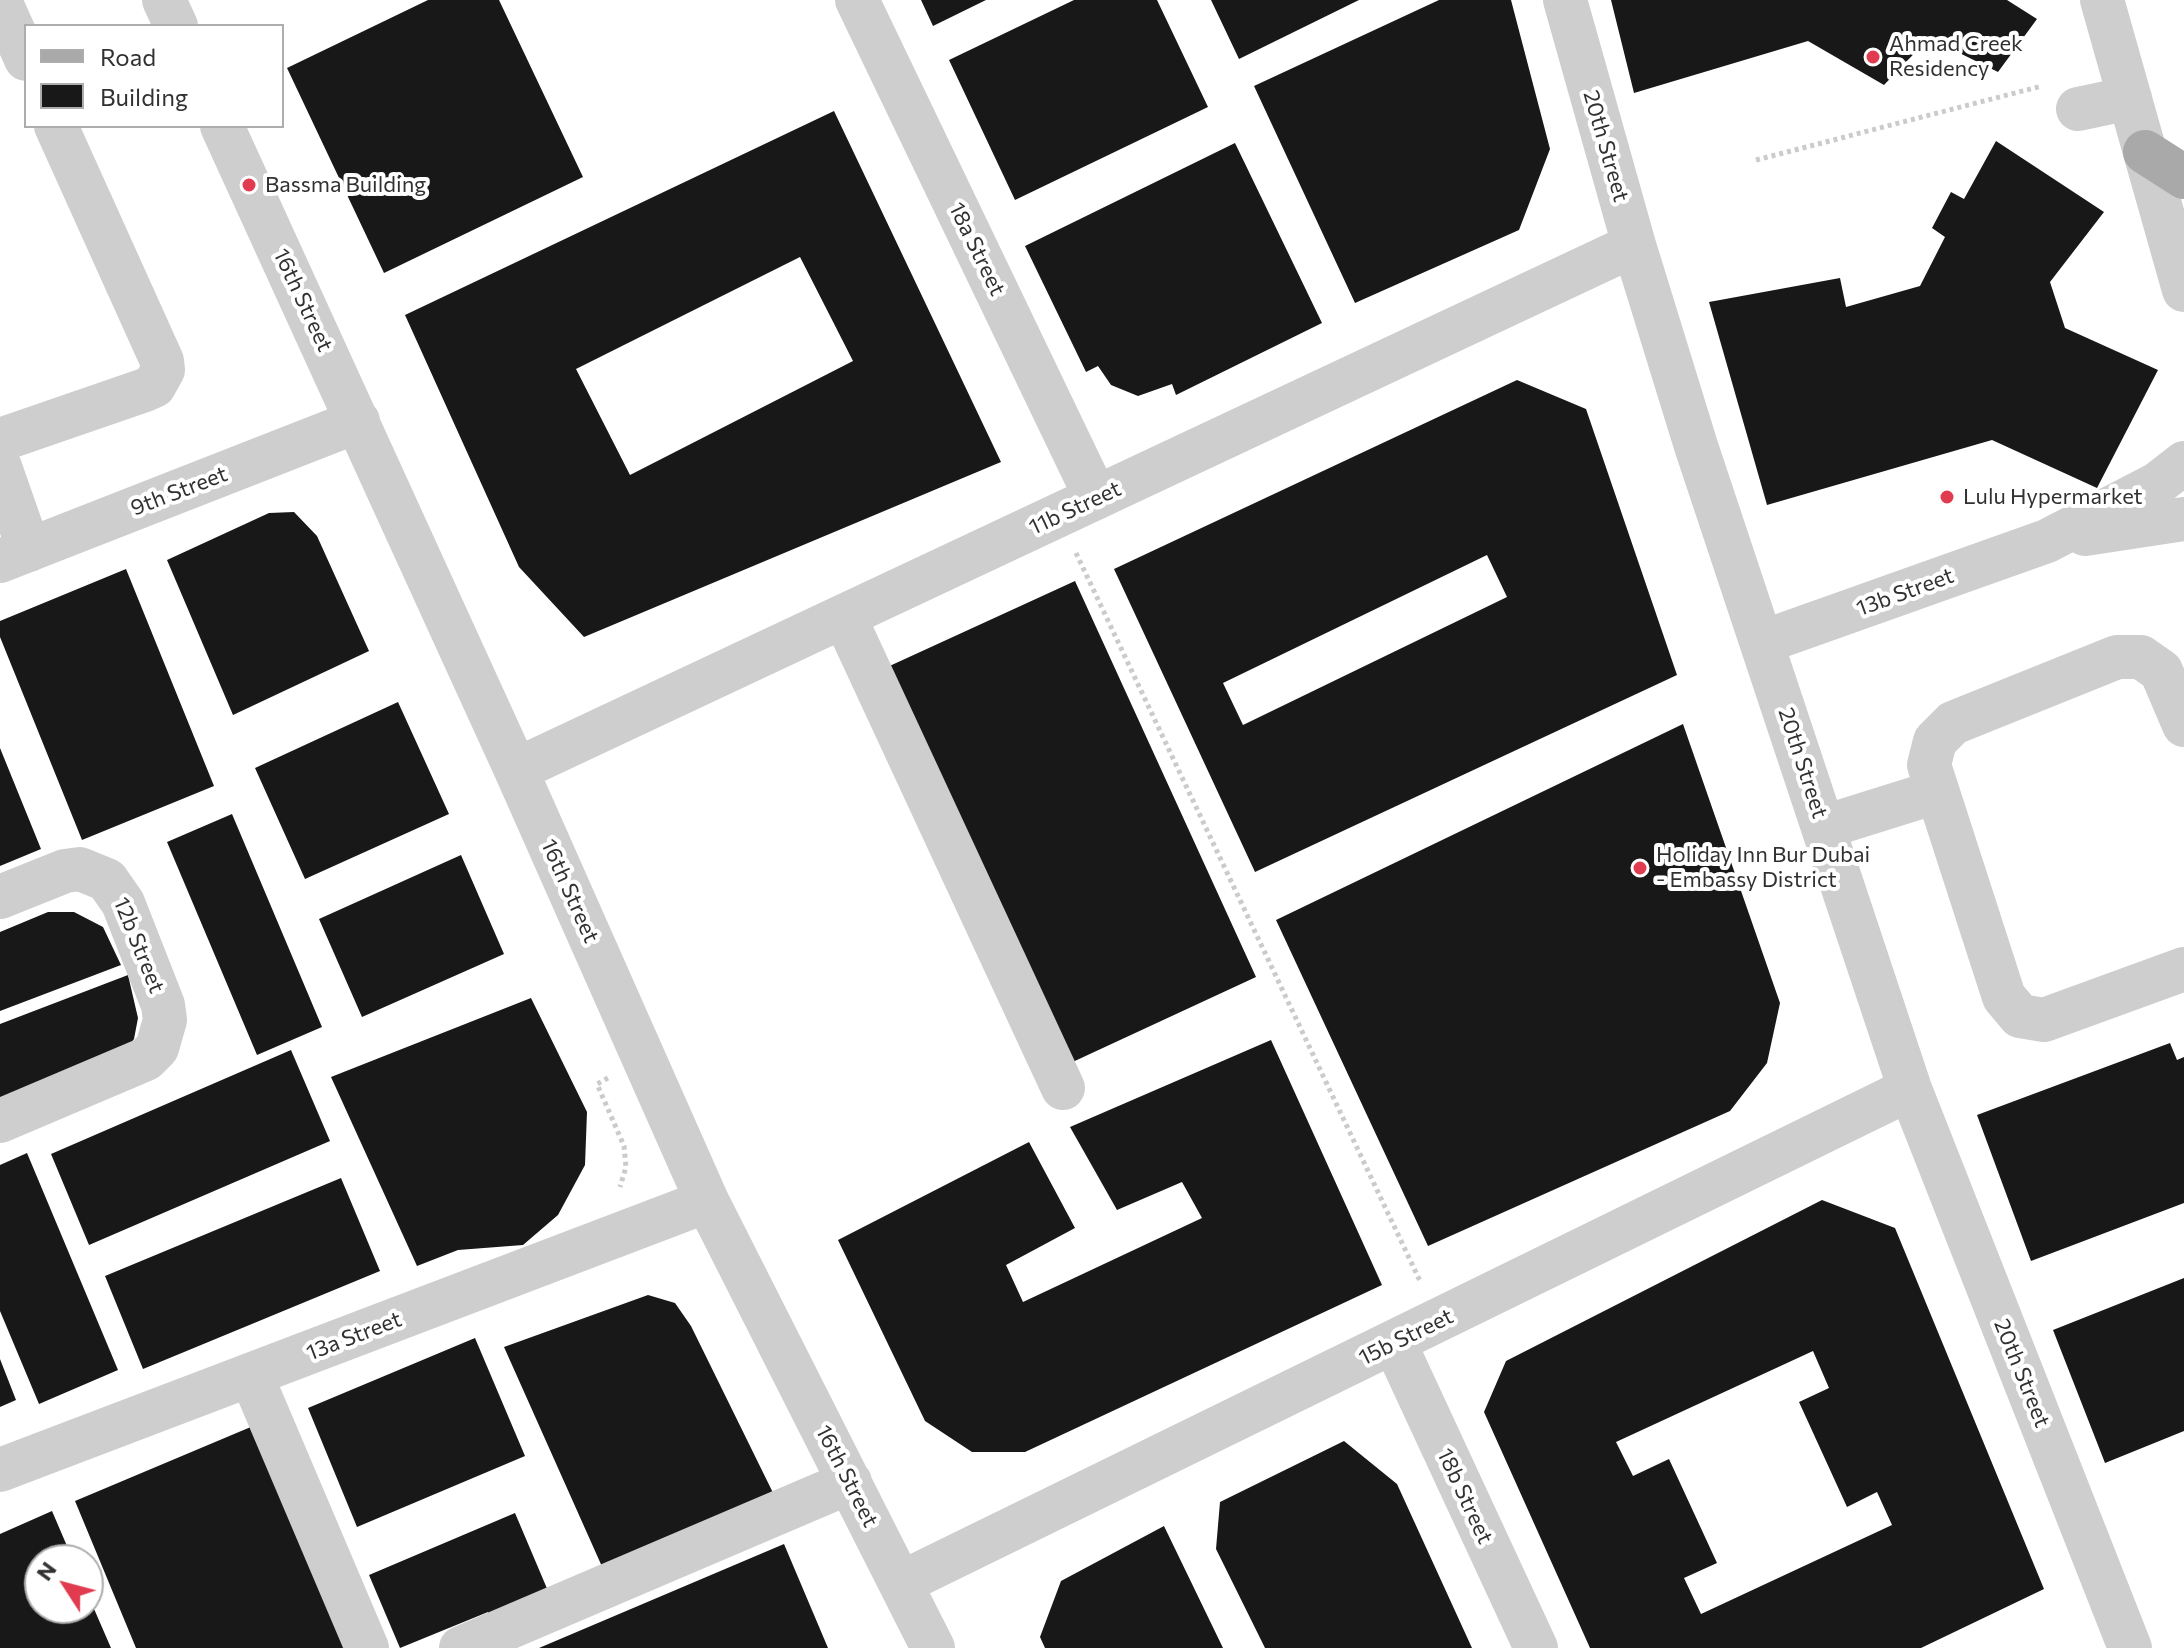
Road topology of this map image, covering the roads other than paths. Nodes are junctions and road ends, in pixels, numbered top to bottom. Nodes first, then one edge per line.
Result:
1 (164, 0) edge
2 (857, 0) edge
3 (1565, 0) edge
4 (2102, 0) edge
5 (0, 1) edge
6 (175, 24) edge
7 (24, 55) edge
8 (2061, 97) road end
9 (2130, 98) junction
10 (57, 128) edge
11 (223, 128) edge
12 (2145, 152) junction
13 (2184, 177) edge
14 (1634, 245) junction
15 (2184, 290) edge
16 (358, 421) junction
17 (2184, 430) edge
18 (0, 440) edge
19 (0, 467) edge
20 (2175, 504) edge
21 (1077, 507) junction
22 (14, 555) edge
23 (844, 616) junction
24 (1763, 642) junction
25 (2184, 725) edge
26 (516, 770) junction
27 (1936, 792) junction
28 (1824, 827) junction
29 (0, 897) edge
30 (2184, 969) edge
31 (1063, 1088) dead end
32 (1910, 1089) junction
33 (0, 1121) edge
34 (707, 1201) junction
35 (1395, 1344) junction
36 (251, 1375) junction
37 (0, 1470) edge
38 (850, 1482) junction
39 (901, 1583) junction
40 (367, 1648) edge
41 (461, 1648) edge
42 (933, 1648) edge
43 (1536, 1648) edge
44 (2130, 1648) edge

1 - 6 street
2 - 21 street, 18a Street
3 - 14 street, 20th Street
4 - 9 street
5 - 7 street
8 - 9 street
9 - 12 street
10 - 18 street
11 - 16 street, 16th Street
12 - 13 main road
12 - 15 street
14 - 21 street, 11b Street
14 - 24 street, 20th Street
16 - 22 street, 9th Street
16 - 26 street, 16th Street
17 - 20 street
19 - 22 street
20 - 24 street, 13b Street
21 - 23 street, 11b Street
23 - 26 street, 11b Street
23 - 31 street
24 - 28 street, 20th Street
25 - 27 street
26 - 34 street, 16th Street
27 - 28 street
27 - 30 street
28 - 32 street, 20th Street
29 - 33 street, 12b Street
32 - 35 street, 15b Street
32 - 44 street, 20th Street
34 - 36 street, 13a Street
34 - 38 street, 16th Street
35 - 39 street, 15b Street
35 - 43 street, 18b Street
36 - 37 street, 13a Street
36 - 40 street
38 - 39 street, 16th Street
38 - 41 street
39 - 42 street, 16th Street

